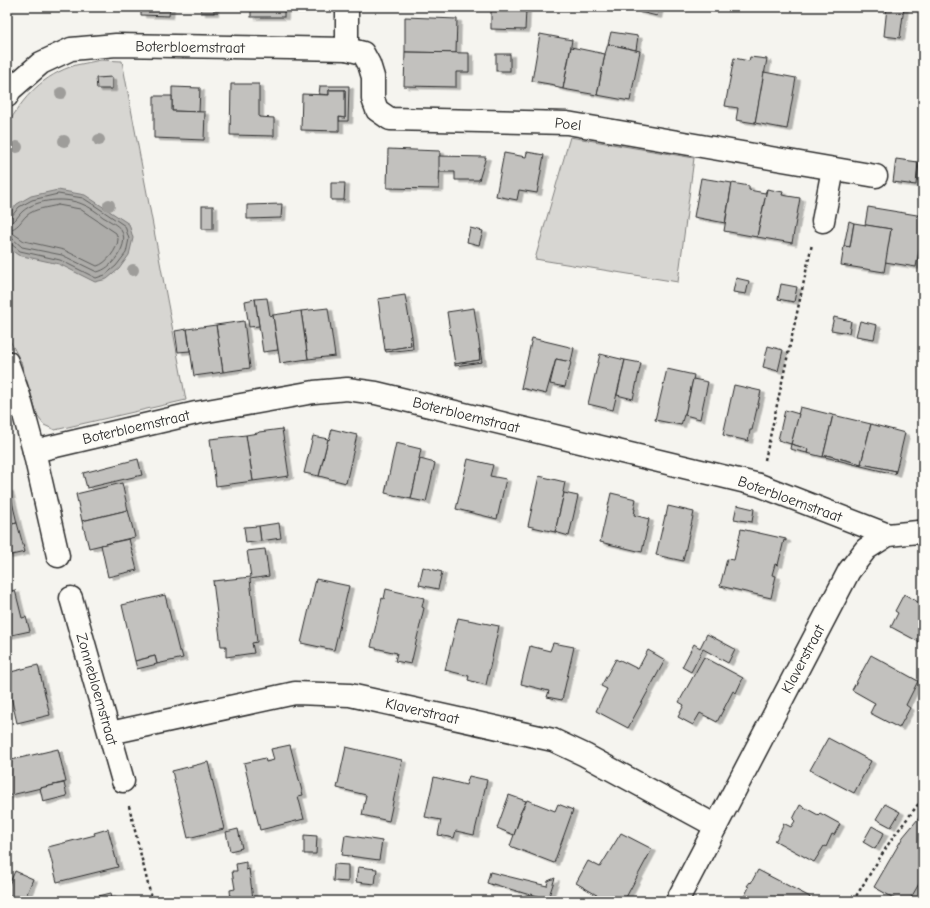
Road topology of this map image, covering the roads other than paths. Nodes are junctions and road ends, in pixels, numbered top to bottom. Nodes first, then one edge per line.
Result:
1 (347, 7) edge
2 (348, 49) junction
3 (7, 96) edge
4 (833, 169) junction
5 (876, 176) dead end
6 (823, 221) road end
7 (7, 362) edge
8 (34, 450) junction
9 (923, 534) edge
10 (888, 535) junction
11 (58, 556) dead end
12 (71, 598) dead end
13 (110, 733) junction
14 (123, 780) road end
15 (716, 826) junction
16 (677, 901) edge

1 - 2 street
2 - 3 street, Boterbloemstraat
2 - 4 street, Poel
4 - 5 street, Poel
4 - 6 street
7 - 8 street
8 - 10 street, Boterbloemstraat
8 - 11 street
9 - 10 street, Klaverstraat
10 - 15 street, Klaverstraat
12 - 13 street, Zonnebloemstraat
13 - 14 street, Zonnebloemstraat
13 - 15 street, Klaverstraat
15 - 16 street, Klaverstraat

